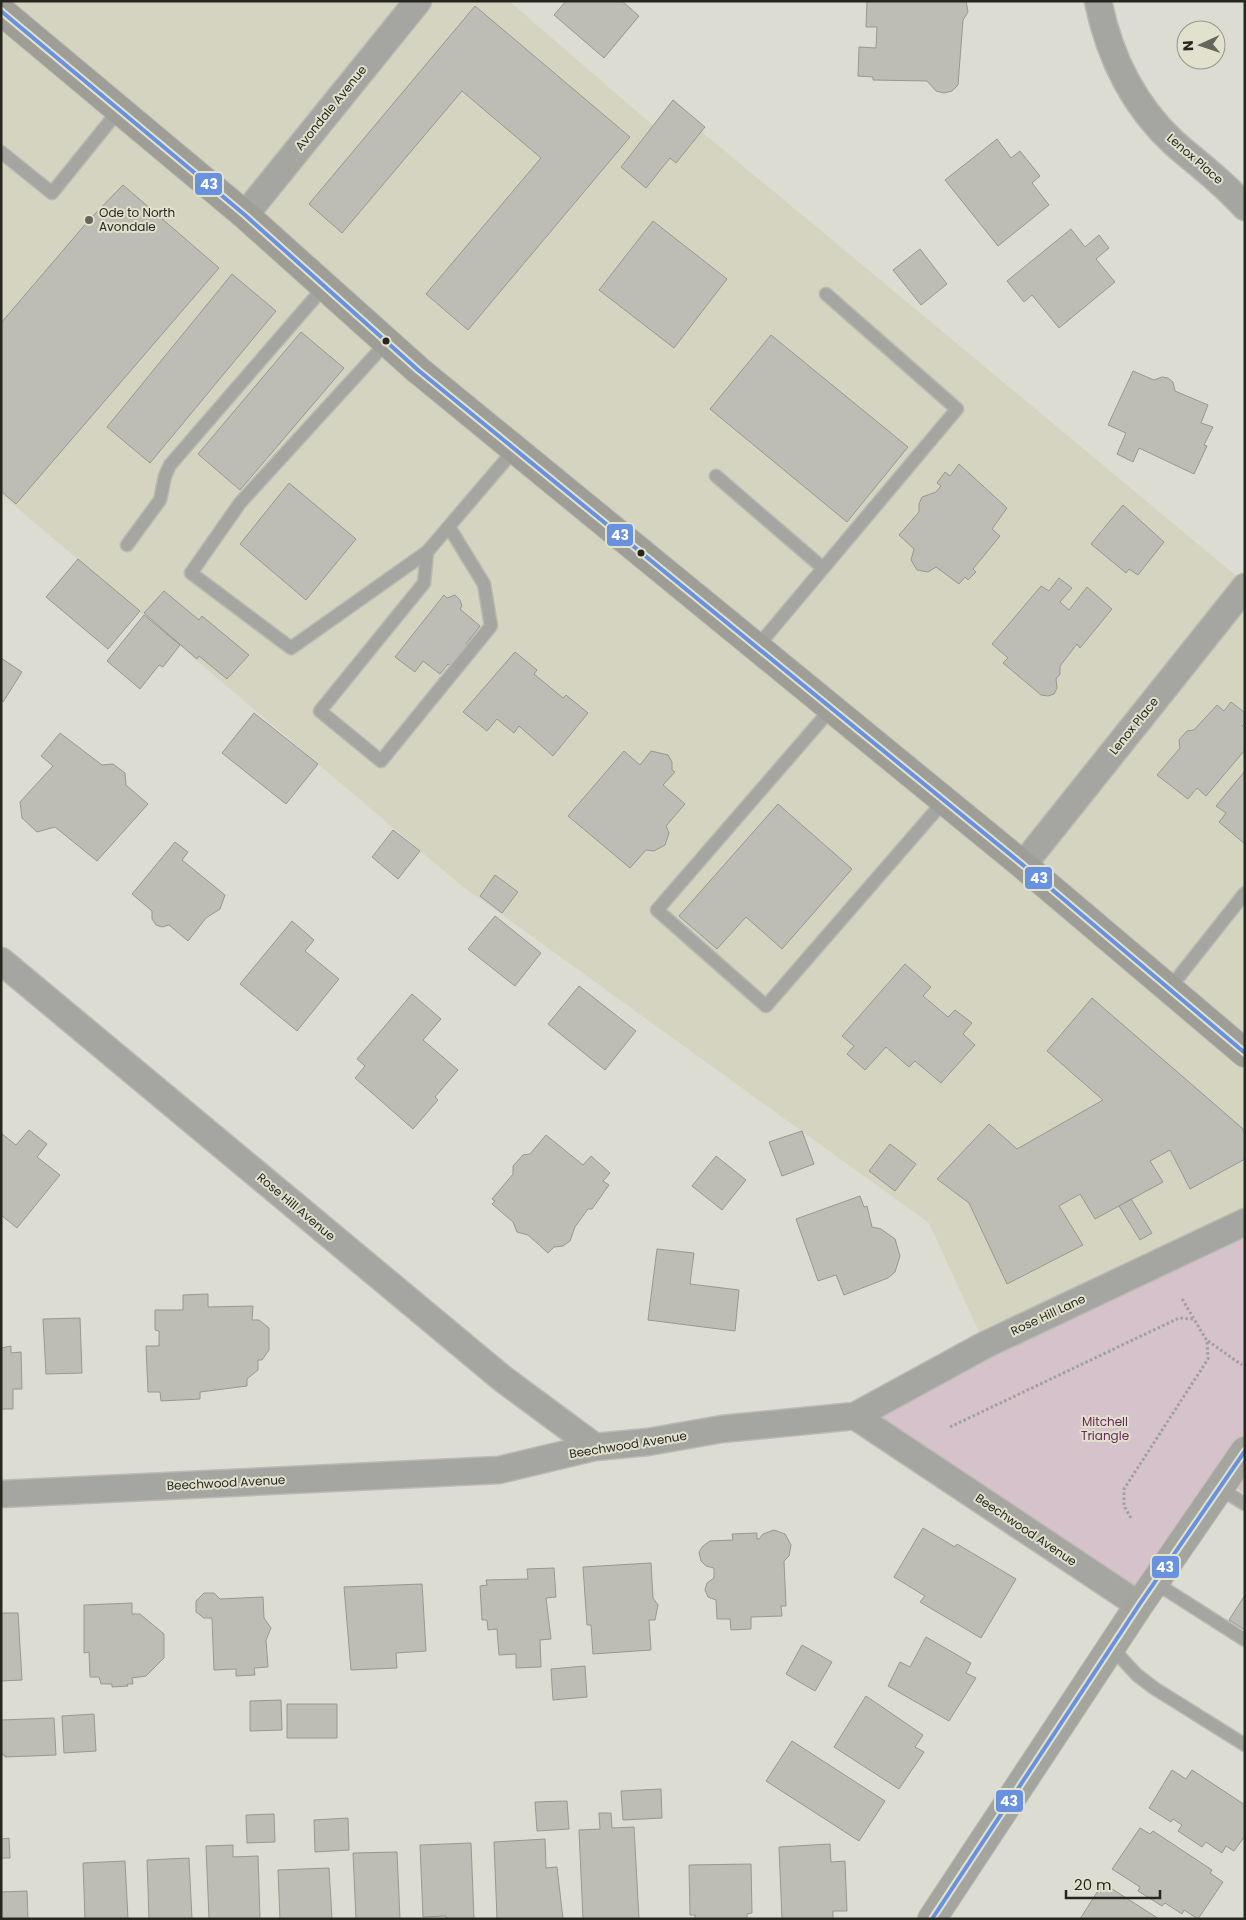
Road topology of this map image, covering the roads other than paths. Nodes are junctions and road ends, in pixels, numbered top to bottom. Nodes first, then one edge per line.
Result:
1 (418, 1) edge
2 (1098, 1) edge
3 (1, 11) edge
4 (119, 110) junction
5 (1, 152) edge
6 (1245, 207) edge
7 (245, 215) junction
8 (324, 286) junction
9 (826, 294) dead end
10 (387, 342) junction
11 (514, 449) junction
12 (716, 476) dead end
13 (449, 527) junction
14 (127, 545) dead end
15 (427, 552) junction
16 (823, 568) junction
17 (1245, 587) edge
18 (757, 647) junction
19 (831, 709) junction
20 (944, 801) junction
21 (1023, 864) junction
22 (1245, 893) edge
23 (1, 961) edge
24 (1169, 989) junction
25 (1245, 1054) edge
26 (1245, 1222) edge
27 (854, 1416) junction
28 (595, 1447) junction
29 (1245, 1451) edge
30 (1220, 1488) junction
31 (1, 1494) edge
32 (1245, 1504) edge
33 (1154, 1582) junction
34 (1139, 1605) junction
35 (1245, 1640) edge
36 (1111, 1647) junction
37 (1245, 1745) edge
38 (932, 1919) edge

1 - 7 street, Avondale Avenue
2 - 6 street, Lenox Place
3 - 4 main road
4 - 5 lane
4 - 7 main road
7 - 8 main road
8 - 10 main road
8 - 14 lane
9 - 16 lane
10 - 11 main road
10 - 15 lane
11 - 13 lane
11 - 18 main road
12 - 16 lane
13 - 15 lane
13 - 15 lane
16 - 18 lane
17 - 21 street, Lenox Place
18 - 19 main road
19 - 20 main road
19 - 20 lane
20 - 21 main road
21 - 24 main road
22 - 24 lane
23 - 28 street, Rose Hill Avenue
24 - 25 main road
26 - 27 street, Rose Hill Lane
27 - 28 street, Beechwood Avenue
27 - 34 street, Beechwood Avenue
28 - 31 street, Beechwood Avenue
29 - 30 street
30 - 32 lane
30 - 33 street
33 - 34 street
33 - 35 lane
34 - 36 street
36 - 37 lane
36 - 38 street

